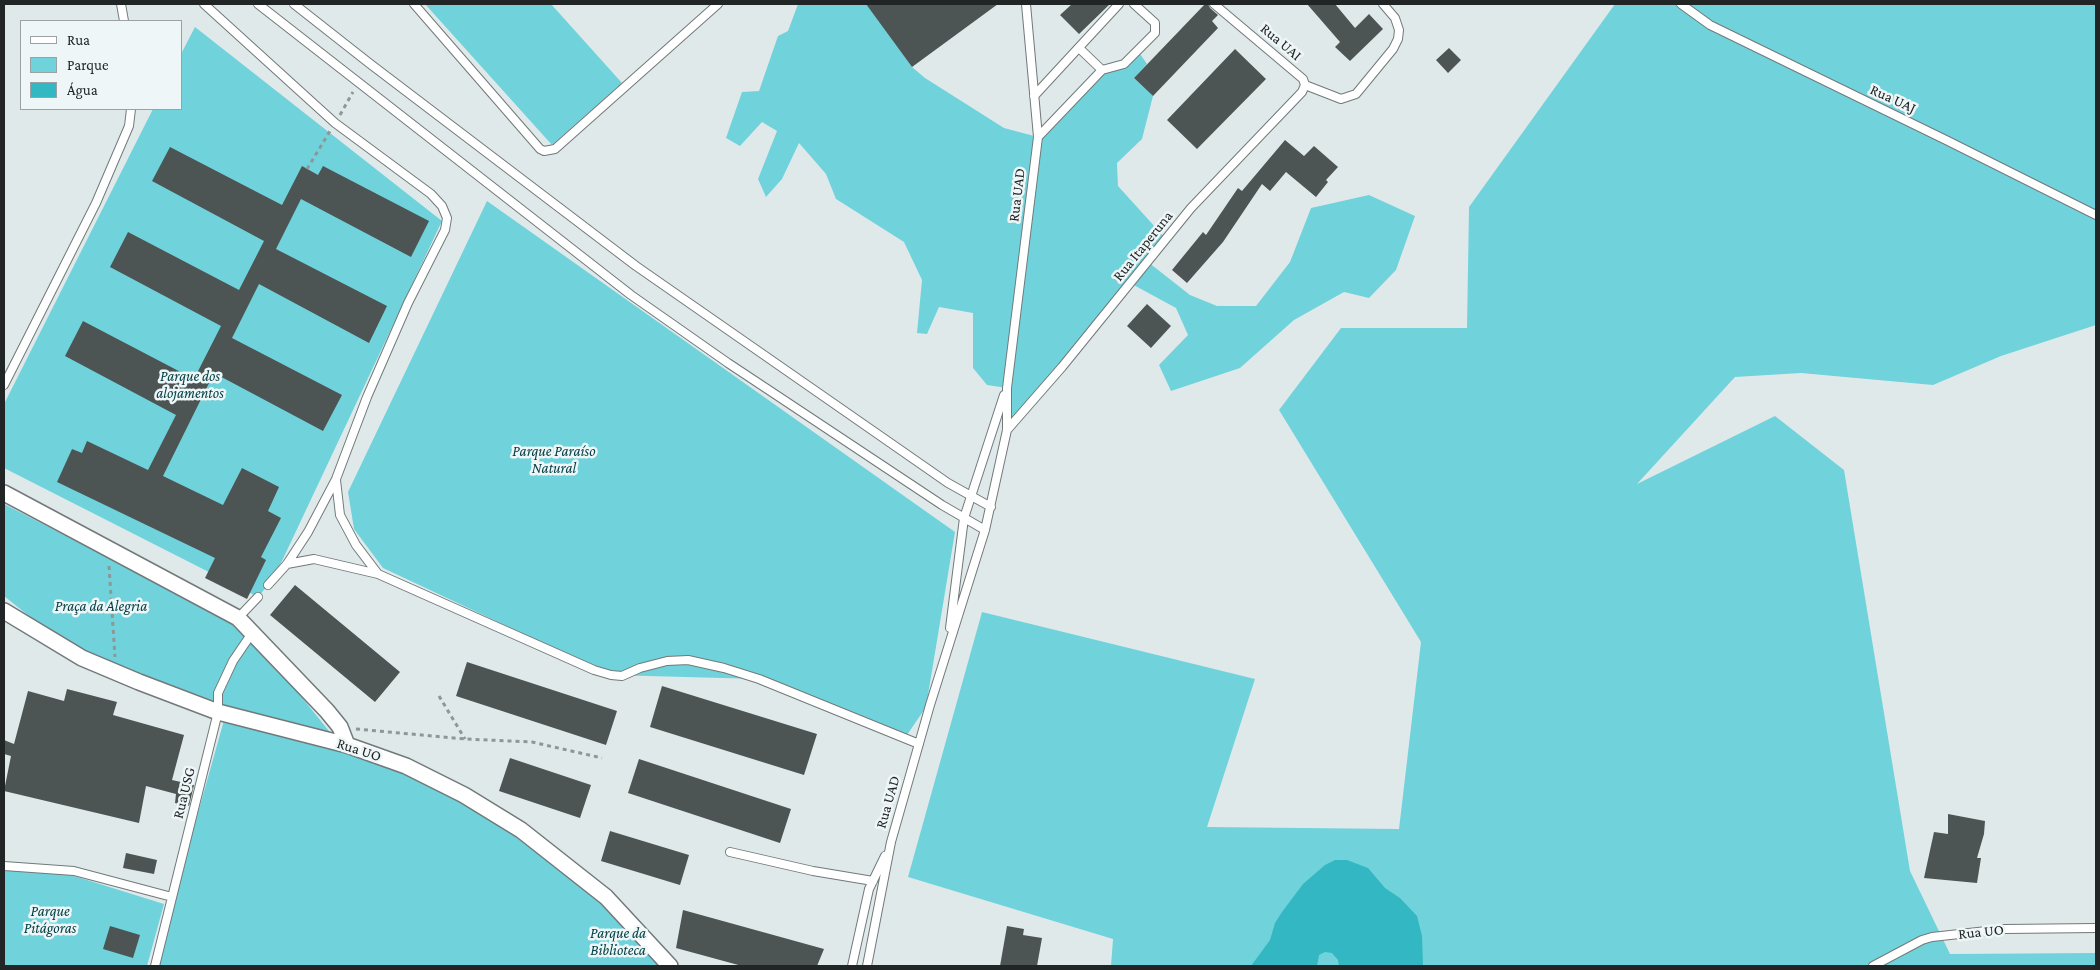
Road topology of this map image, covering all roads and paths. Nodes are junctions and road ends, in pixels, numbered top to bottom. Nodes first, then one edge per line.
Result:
1 (121, 4) edge
2 (204, 4) edge
3 (258, 4) edge
4 (294, 4) edge
5 (414, 4) edge
6 (718, 4) edge
7 (1026, 4) edge
8 (1119, 4) edge
9 (1134, 4) edge
10 (1214, 4) edge
11 (1383, 4) edge
12 (1681, 4) edge
13 (124, 20) edge
14 (1079, 48) junction
15 (1102, 70) junction
16 (1305, 85) junction
17 (352, 93) dead end
18 (1034, 96) junction
19 (131, 110) edge
20 (335, 123) junction
21 (1038, 137) junction
22 (307, 169) dead end
23 (2096, 215) edge
24 (4, 385) edge
25 (1007, 388) junction
26 (1007, 430) junction
27 (336, 480) junction
28 (4, 492) edge
29 (971, 496) junction
30 (990, 507) junction
31 (964, 518) junction
32 (985, 530) junction
33 (108, 547) junction
34 (287, 564) junction
35 (378, 574) junction
36 (268, 585) dead end
37 (258, 597) dead end
38 (4, 611) edge
39 (238, 618) junction
40 (252, 633) junction
41 (947, 649) junction
42 (116, 672) junction
43 (439, 696) dead end
44 (218, 712) junction
45 (340, 727) junction
46 (465, 739) junction
47 (919, 744) junction
48 (347, 745) junction
49 (602, 758) dead end
50 (890, 842) junction
51 (730, 852) dead end
52 (4, 866) edge
53 (873, 881) junction
54 (172, 897) junction
55 (2096, 928) edge
56 (155, 966) edge
57 (670, 966) edge
58 (852, 966) edge
59 (867, 966) edge
60 (1873, 966) edge

1 - 13 lane
2 - 20 lane
3 - 31 lane
4 - 29 lane
5 - 6 lane
7 - 18 lane, Rua UAD
8 - 14 lane
9 - 15 lane
10 - 16 lane, Rua UAI
11 - 16 lane
12 - 23 lane, Rua UAJ
14 - 15 lane
14 - 18 lane
15 - 21 lane
16 - 26 lane, Rua Itaperuna
17 - 20 path
18 - 21 lane, Rua UAD
19 - 24 lane
20 - 22 path
20 - 27 lane
21 - 25 lane, Rua UAD
25 - 26 lane, Rua UAD
25 - 29 lane, Rua UAD
26 - 30 lane, Rua UAD
27 - 34 lane
27 - 35 lane
28 - 33 street
29 - 30 lane
29 - 31 lane, Rua UAD
30 - 32 lane, Rua UAD
31 - 32 lane
31 - 41 lane, Rua UAD
32 - 41 lane, Rua UAD
33 - 39 street
33 - 42 path
34 - 35 lane
34 - 36 lane
35 - 47 lane
37 - 39 lane
38 - 42 street, Rua UO
39 - 40 street
40 - 44 lane, Rua USG
40 - 45 street
41 - 47 lane, Rua UAD
42 - 44 street, Rua UO
43 - 46 path
44 - 48 street, Rua UO
44 - 54 lane, Rua USG
45 - 46 path
45 - 48 street
46 - 49 path
47 - 50 lane, Rua UAD
48 - 57 street, Rua UO
50 - 53 lane
50 - 59 lane, Rua UAD
51 - 53 lane
52 - 54 lane
53 - 58 lane
54 - 56 lane, Rua USG
55 - 60 lane, Rua UO

